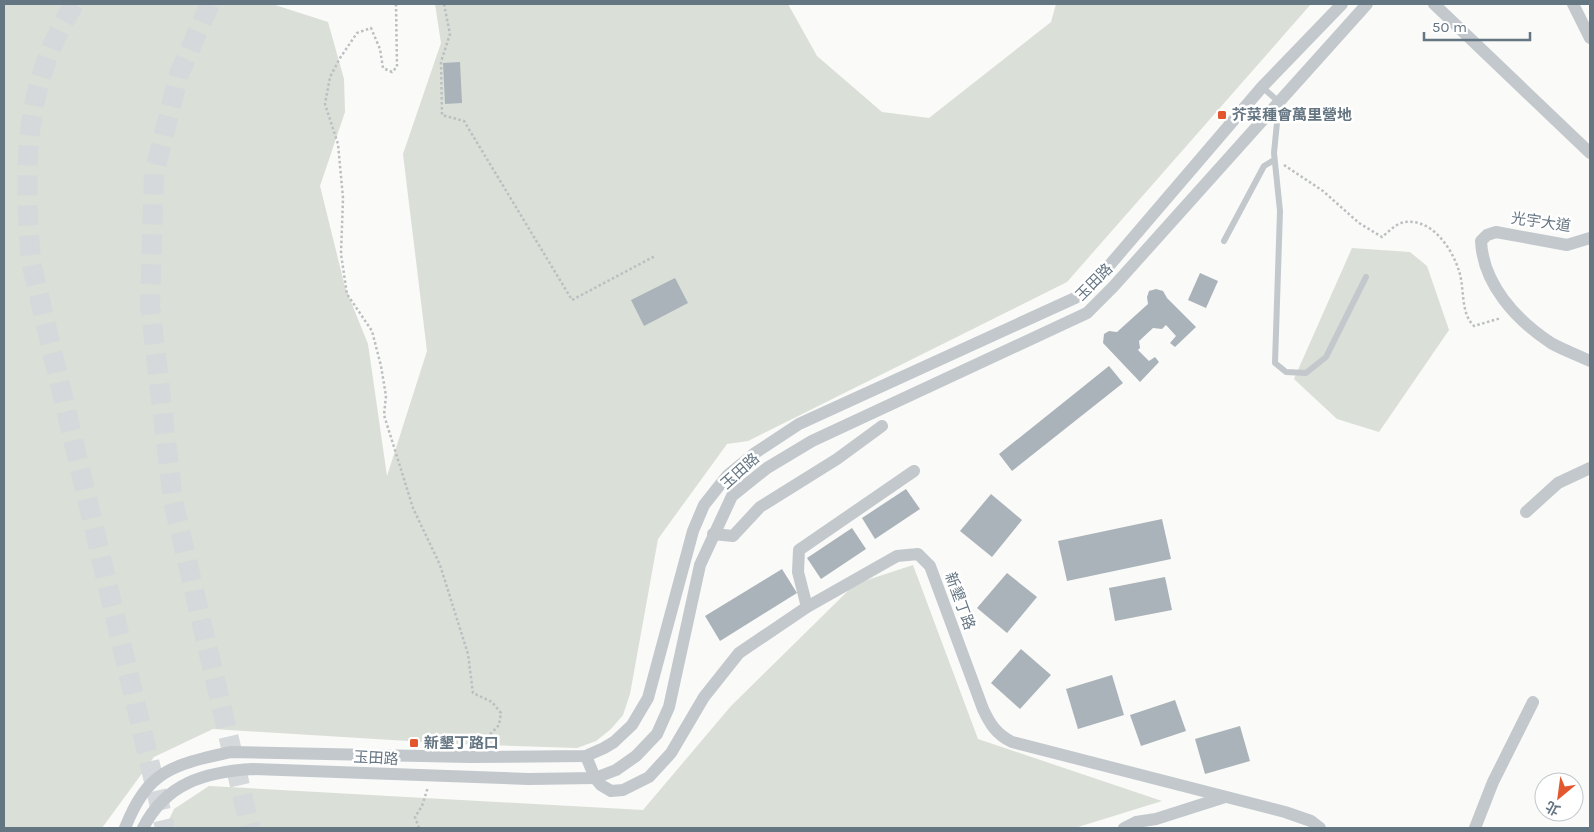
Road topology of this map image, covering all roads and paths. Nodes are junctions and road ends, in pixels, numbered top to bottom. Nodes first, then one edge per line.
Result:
1 (396, 4) edge
2 (444, 4) edge
3 (1342, 4) edge
4 (1367, 4) edge
5 (1434, 4) edge
6 (1573, 4) edge
7 (1590, 38) edge
8 (1262, 87) junction
9 (1279, 102) junction
10 (1590, 153) edge
11 (1274, 160) junction
12 (1590, 238) edge
13 (1224, 241) dead end
14 (655, 256) dead end
15 (1366, 277) dead end
16 (1516, 314) junction
17 (1590, 360) edge
18 (882, 426) dead end
19 (1590, 468) edge
20 (914, 471) dead end
21 (1526, 512) dead end
22 (713, 534) junction
23 (807, 607) junction
24 (1533, 702) dead end
25 (586, 756) junction
26 (470, 757) junction
27 (431, 776) junction
28 (595, 778) junction
29 (1225, 797) junction
30 (125, 828) edge
31 (143, 828) edge
32 (419, 828) edge
33 (1124, 828) edge
34 (1320, 828) edge
35 (1475, 828) edge

1 - 26 path
2 - 14 path
3 - 8 street, 玉田路
4 - 9 street, 玉田路
5 - 10 street
6 - 7 street
8 - 9 lane
8 - 25 street, 玉田路
9 - 11 lane
9 - 22 street, 玉田路
11 - 13 lane
11 - 15 lane
11 - 16 path
12 - 16 street, 光宇大道
16 - 17 street, 光宇大道
18 - 22 street
19 - 21 street
20 - 23 street
22 - 28 street, 玉田路
23 - 28 street, 新墾丁路
23 - 29 street, 新墾丁路
24 - 35 street
25 - 26 street, 玉田路
25 - 28 street
26 - 30 street, 玉田路
27 - 28 street, 玉田路
27 - 31 street, 玉田路
27 - 32 path
29 - 33 street
29 - 34 street, 新墾丁路

